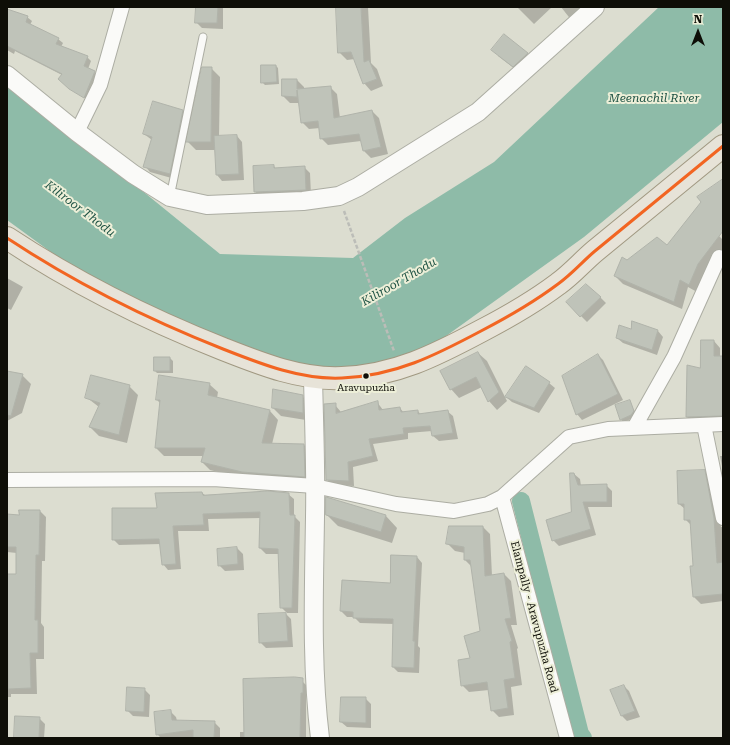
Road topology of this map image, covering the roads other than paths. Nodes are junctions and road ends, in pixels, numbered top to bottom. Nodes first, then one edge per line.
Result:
1 (122, 7) edge
2 (595, 7) edge
3 (203, 36) dead end
4 (7, 76) edge
5 (77, 132) junction
6 (723, 146) edge
7 (170, 197) junction
8 (7, 238) edge
9 (719, 258) dead end
10 (313, 377) junction
11 (723, 424) edge
12 (704, 425) junction
13 (634, 428) junction
14 (7, 480) edge
15 (315, 486) junction
16 (502, 497) junction
17 (723, 518) edge
18 (320, 738) edge
19 (567, 738) edge

1 - 5 street
2 - 7 street
3 - 7 lane
4 - 5 street
5 - 7 street
6 - 10 main road
8 - 10 main road
9 - 13 street
10 - 15 street
11 - 12 street
12 - 13 street
12 - 17 street
13 - 16 street
14 - 15 street
15 - 16 street
15 - 18 street
16 - 19 street, Elampally - Aravupuzha Road

